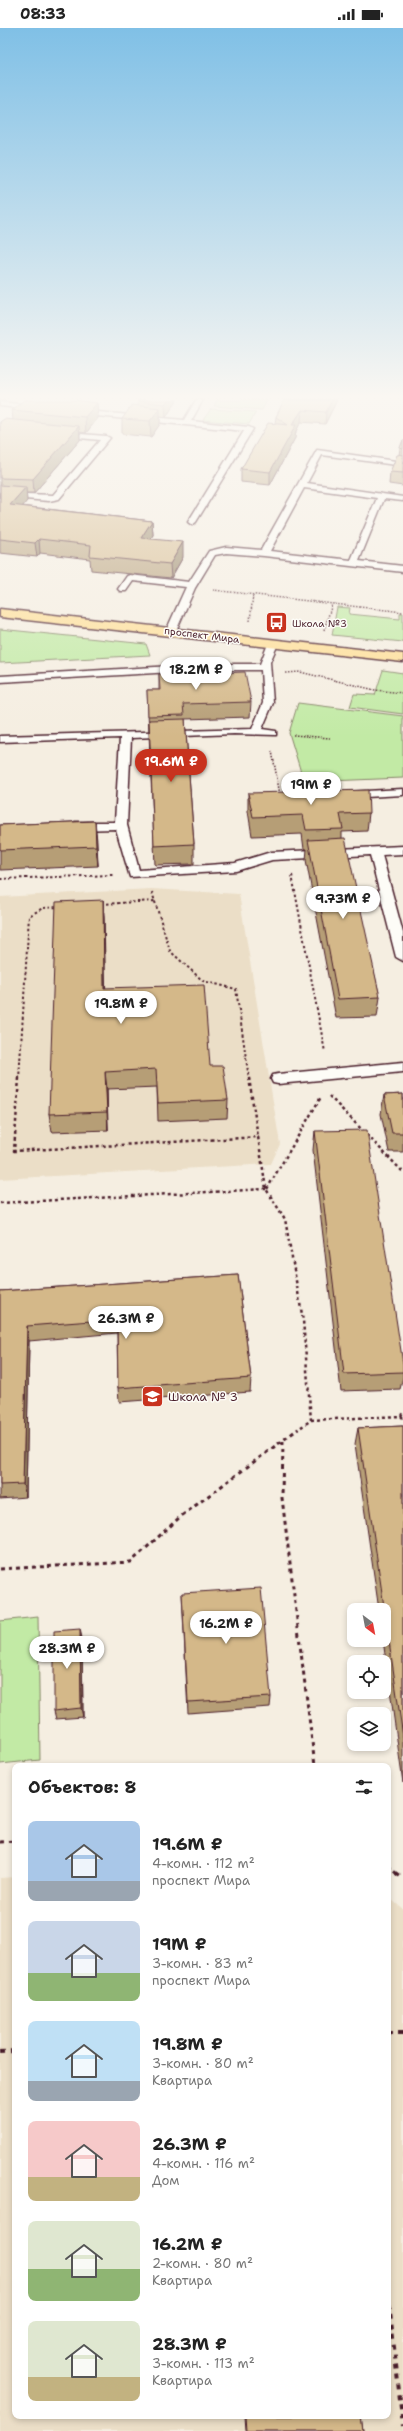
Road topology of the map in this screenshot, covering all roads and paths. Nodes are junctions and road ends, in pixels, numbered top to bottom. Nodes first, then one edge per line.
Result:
1 (198, 512) edge
2 (287, 512) edge
3 (375, 512) edge
4 (192, 522) dead end
5 (264, 553) junction
6 (354, 563) junction
7 (403, 569) edge
8 (191, 586) junction
9 (123, 589) dead end
10 (253, 595) junction
11 (332, 604) junction
12 (403, 612) edge
13 (0, 613) edge
14 (249, 627) dead end
15 (171, 632) junction
16 (323, 633) dead end
17 (273, 644) junction
18 (403, 658) edge
19 (265, 668) junction
20 (0, 679) edge
21 (256, 732) junction
22 (272, 733) junction
23 (126, 735) junction
24 (330, 738) dead end
25 (0, 739) edge
26 (403, 792) edge
27 (334, 796) edge
28 (280, 799) edge
29 (121, 826) junction
30 (60, 827) edge
31 (403, 850) edge
32 (375, 851) junction
33 (288, 855) junction
34 (134, 874) junction
35 (0, 879) edge
36 (155, 901) junction
37 (99, 905) edge
38 (67, 906) edge
39 (403, 956) edge
40 (403, 1067) edge
41 (329, 1074) junction
42 (278, 1079) dead end
43 (259, 1137) junction
44 (403, 1172) edge
45 (266, 1189) junction
46 (0, 1203) edge
47 (403, 1412) edge
48 (402, 1417) edge
49 (311, 1420) junction
50 (283, 1440) junction
51 (0, 1569) edge
52 (315, 1763) edge
53 (12, 1841) edge
54 (0, 1842) edge
55 (391, 1868) edge
56 (403, 1878) edge
57 (403, 2033) edge
58 (391, 2034) edge
59 (12, 2051) edge
60 (0, 2052) edge
61 (391, 2321) edge
62 (403, 2426) edge

1 - 4 lane
2 - 5 lane
3 - 6 lane
5 - 6 lane
5 - 8 lane
6 - 7 lane
8 - 9 lane
8 - 10 path
8 - 15 lane
10 - 11 path
10 - 14 path
11 - 12 path
11 - 16 path
13 - 15 main road, проспект Мира
15 - 17 main road, проспект Мира
17 - 18 main road, проспект Мира
17 - 19 lane
19 - 20 lane
19 - 21 lane
21 - 22 lane
21 - 23 lane
22 - 24 path
22 - 28 path
23 - 25 lane
23 - 29 lane
26 - 27 lane
29 - 30 lane
29 - 34 lane
31 - 32 lane
32 - 33 lane
32 - 39 lane
33 - 34 lane
33 - 41 path
34 - 35 path
34 - 36 path
36 - 37 path
36 - 43 path
38 - 43 path
40 - 41 lane
41 - 42 lane
43 - 45 path
44 - 45 path
45 - 46 path
45 - 49 path
47 - 48 path
48 - 49 path
49 - 50 path
50 - 51 path
50 - 52 path
53 - 54 path
55 - 56 path
57 - 58 path
59 - 60 path
61 - 62 path

